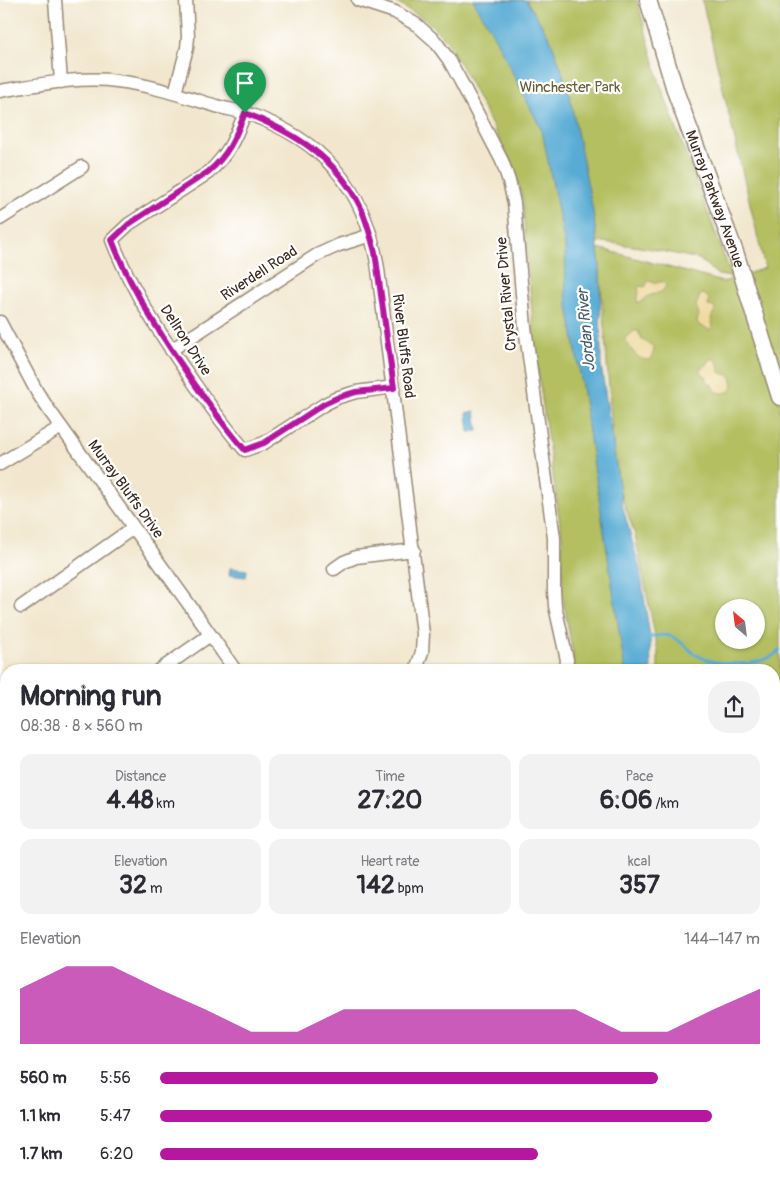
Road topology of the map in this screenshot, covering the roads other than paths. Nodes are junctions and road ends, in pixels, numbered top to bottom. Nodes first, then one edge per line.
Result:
1 (55, 0) edge
2 (186, 0) edge
3 (358, 0) edge
4 (648, 0) edge
5 (61, 82) junction
6 (0, 91) edge
7 (175, 93) junction
8 (245, 113) junction
9 (82, 167) dead end
10 (0, 219) edge
11 (371, 236) junction
12 (0, 322) edge
13 (171, 350) junction
14 (394, 388) junction
15 (780, 397) edge
16 (61, 427) junction
17 (0, 464) edge
18 (133, 528) junction
19 (414, 550) junction
20 (334, 569) dead end
21 (21, 606) dead end
22 (210, 635) junction
23 (169, 664) edge
24 (231, 664) edge
25 (418, 664) edge
26 (567, 664) edge

1 - 5 street
2 - 7 street
3 - 26 street, Crystal River Drive
4 - 15 street, Murray Parkway Avenue
5 - 6 street, River Bluffs Road
5 - 7 street, River Bluffs Road
7 - 8 street, River Bluffs Road
8 - 11 street, River Bluffs Road
8 - 13 street, Dellron Drive
9 - 10 street
11 - 13 street, Riverdell Road
11 - 14 street, River Bluffs Road
12 - 16 street, Murray Bluffs Drive
13 - 14 street, Dellron Drive
14 - 19 street, River Bluffs Road
16 - 17 street
16 - 18 street, Murray Bluffs Drive
18 - 21 street
18 - 22 street, Murray Bluffs Drive
19 - 20 street
19 - 25 street, River Bluffs Road
22 - 23 street
22 - 24 street, Murray Bluffs Drive

